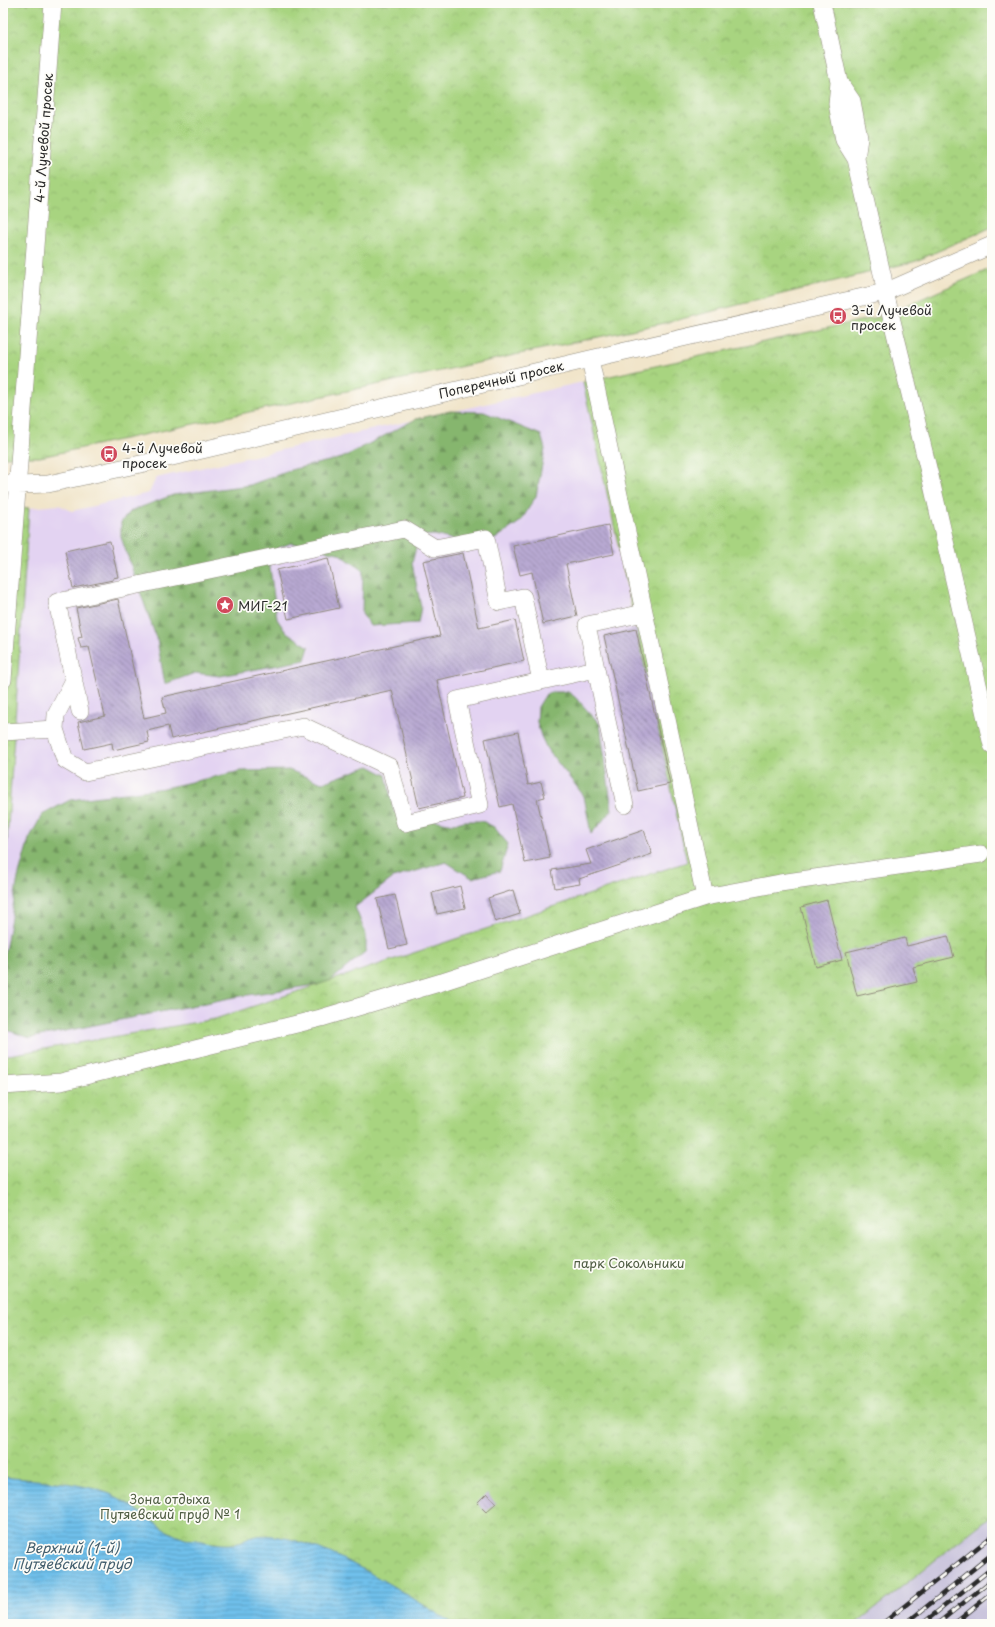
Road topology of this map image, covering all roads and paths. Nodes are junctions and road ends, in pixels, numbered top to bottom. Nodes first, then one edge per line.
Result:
1 (53, 3) edge
2 (822, 3) edge
3 (992, 245) edge
4 (884, 292) junction
5 (590, 359) junction
6 (10, 484) edge
7 (644, 613) junction
8 (596, 669) junction
9 (3, 680) edge
10 (74, 680) junction
11 (541, 681) junction
12 (80, 711) dead end
13 (55, 729) junction
14 (3, 732) edge
15 (992, 745) edge
16 (625, 805) dead end
17 (988, 852) edge
18 (705, 897) junction
19 (3, 1086) edge

1 - 6 street, 4-й Лучевой просек
2 - 4 street
3 - 4 street, Поперечный просек
4 - 5 street, Поперечный просек
4 - 15 street
5 - 6 street, Поперечный просек
5 - 7 street
6 - 9 street, 4-й Лучевой просек
7 - 8 street
7 - 18 street
8 - 11 street
8 - 16 street
10 - 11 street
10 - 12 street
10 - 13 street
11 - 13 street
13 - 14 street
17 - 18 street
18 - 19 street

